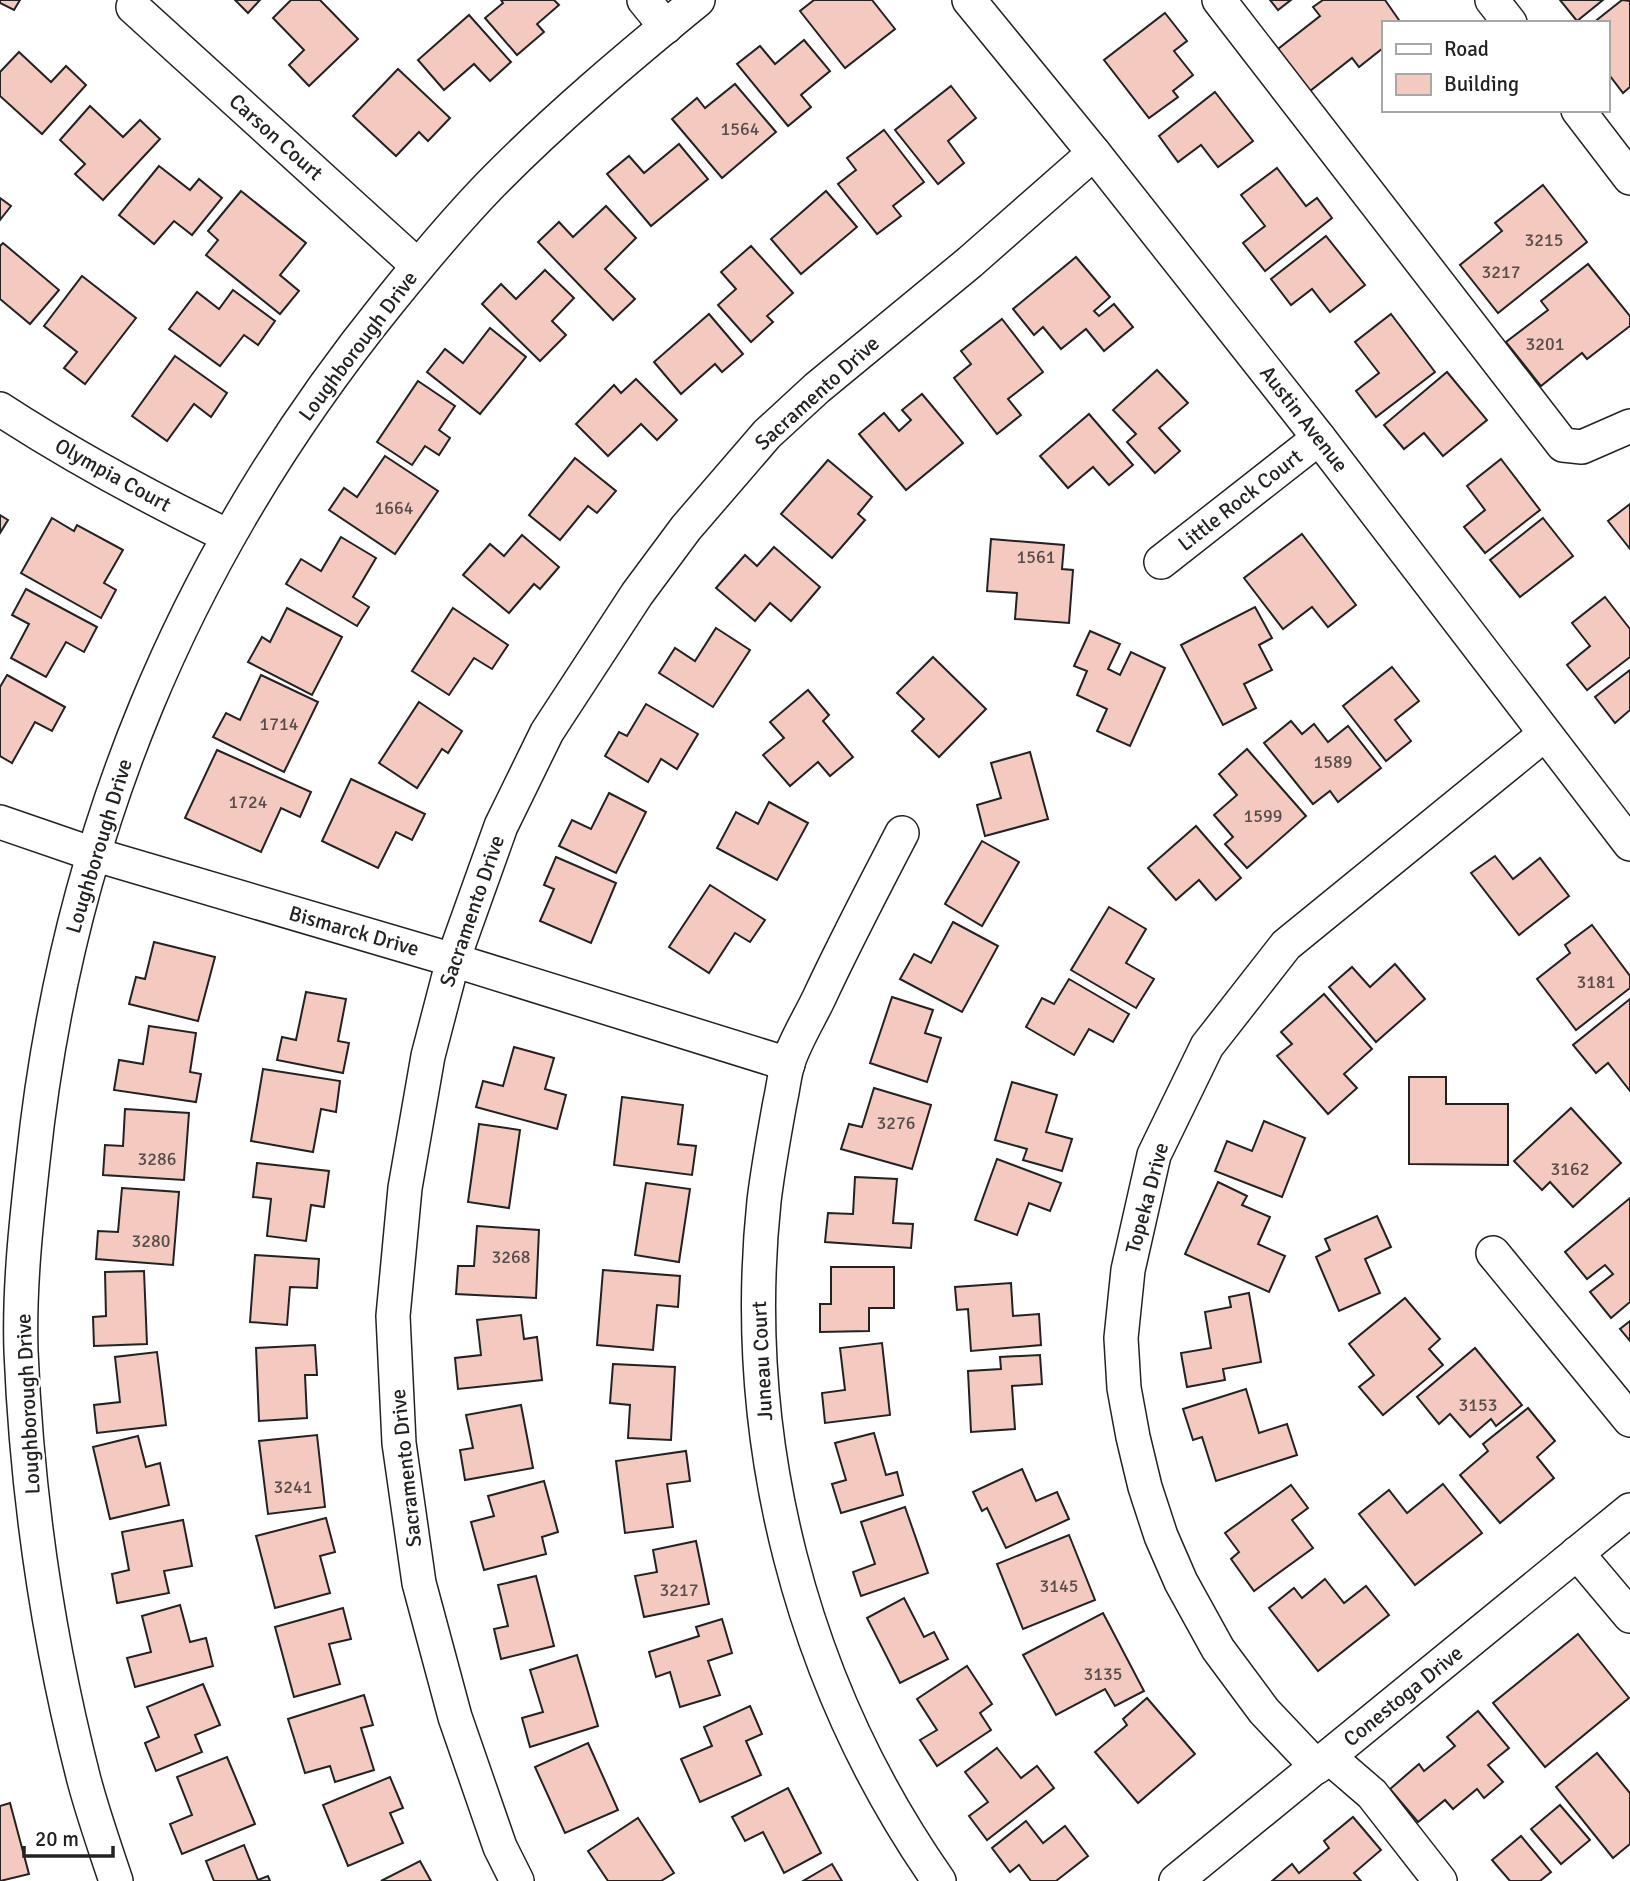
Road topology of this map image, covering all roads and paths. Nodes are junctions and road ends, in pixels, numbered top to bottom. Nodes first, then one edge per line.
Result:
1 (644, 0) edge
2 (698, 0) edge
3 (969, 0) edge
4 (1219, 0) edge
5 (1492, 0) edge
6 (134, 7) dead end
7 (1508, 21) edge
8 (666, 27) junction
9 (1580, 112) edge
10 (1094, 153) junction
11 (1630, 178) edge
12 (418, 266) junction
13 (0, 409) edge
14 (1630, 426) edge
15 (1319, 438) junction
16 (228, 536) junction
17 (1161, 562) dead end
18 (1545, 734) junction
19 (0, 822) edge
20 (902, 833) dead end
21 (1630, 844) edge
22 (93, 854) junction
23 (453, 960) junction
24 (788, 1064) junction
25 (1493, 1253) dead end
26 (1630, 1420) edge
27 (1630, 1510) edge
28 (1577, 1553) junction
29 (1630, 1616) edge
30 (1323, 1762) junction
31 (116, 1881) edge
32 (517, 1881) edge
33 (939, 1881) edge
34 (1176, 1881) edge
35 (1440, 1881) edge

1 - 8 street
2 - 8 street, Loughborough Drive
3 - 10 street, Austin Avenue
4 - 14 street
5 - 7 street
6 - 12 street, Carson Court
8 - 12 street, Loughborough Drive
9 - 11 street
10 - 15 street, Austin Avenue
10 - 23 street, Sacramento Drive
12 - 16 street, Loughborough Drive
13 - 16 street, Olympia Court
15 - 17 street, Little Rock Court
15 - 18 street, Austin Avenue
16 - 22 street, Loughborough Drive
18 - 21 street, Austin Avenue
18 - 30 street, Topeka Drive
19 - 22 street, Bismarck Drive
20 - 24 street, Juneau Court
22 - 23 street, Bismarck Drive
22 - 31 street, Loughborough Drive
23 - 24 street, Bismarck Drive
23 - 32 street, Sacramento Drive
24 - 33 street, Juneau Court
25 - 26 street
27 - 28 street, Conestoga Drive
28 - 29 street
28 - 30 street, Conestoga Drive
30 - 34 street, Conestoga Drive
30 - 35 street, Topeka Drive

